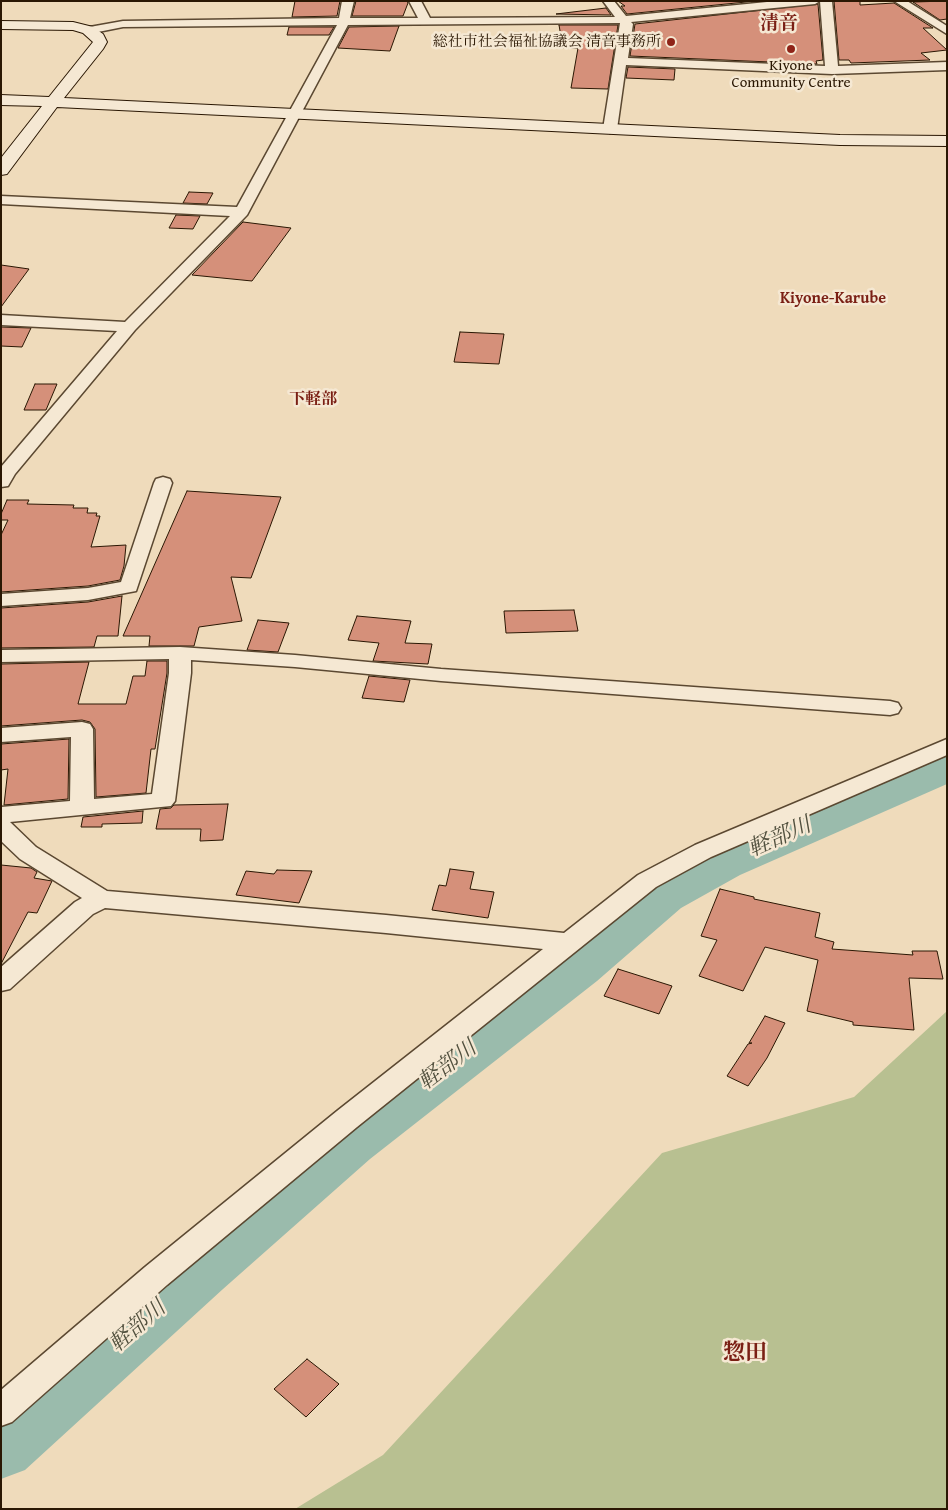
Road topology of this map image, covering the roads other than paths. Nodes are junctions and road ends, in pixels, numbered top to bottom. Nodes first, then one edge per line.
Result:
1 (348, 1) edge
2 (415, 1) edge
3 (608, 1) edge
4 (815, 1) edge
5 (826, 1) edge
6 (899, 1) edge
7 (623, 20) junction
8 (344, 22) junction
9 (426, 22) junction
10 (1, 25) edge
11 (88, 30) junction
12 (947, 31) edge
13 (620, 61) junction
14 (947, 66) edge
15 (832, 70) junction
16 (1, 100) edge
17 (54, 102) junction
18 (294, 114) junction
19 (610, 129) junction
20 (947, 140) edge
21 (1, 170) edge
22 (1, 200) edge
23 (242, 212) junction
24 (1, 320) edge
25 (129, 327) junction
26 (1, 482) edge
27 (163, 483) dead end
28 (1, 600) edge
29 (180, 653) junction
30 (1, 656) edge
31 (890, 708) dead end
32 (1, 735) edge
33 (947, 746) edge
34 (82, 808) junction
35 (1, 815) edge
36 (1, 827) edge
37 (102, 899) junction
38 (569, 943) junction
39 (1, 982) edge
40 (1, 1411) edge

1 - 8 street
2 - 9 street
3 - 7 street
4 - 7 street
5 - 15 street
6 - 12 street
7 - 9 street
7 - 13 street
8 - 9 street
8 - 11 street
8 - 18 street
10 - 11 street
11 - 17 street
13 - 15 street
13 - 19 street
14 - 15 street
16 - 17 street
17 - 18 street
17 - 21 street
18 - 19 street
18 - 23 street
19 - 20 street
22 - 23 street
23 - 25 street
24 - 25 street
25 - 26 street
27 - 28 street
29 - 30 street
29 - 31 street
29 - 34 street
32 - 34 street
33 - 38 street
34 - 35 street
36 - 37 street
37 - 38 street
37 - 39 street
38 - 40 street

